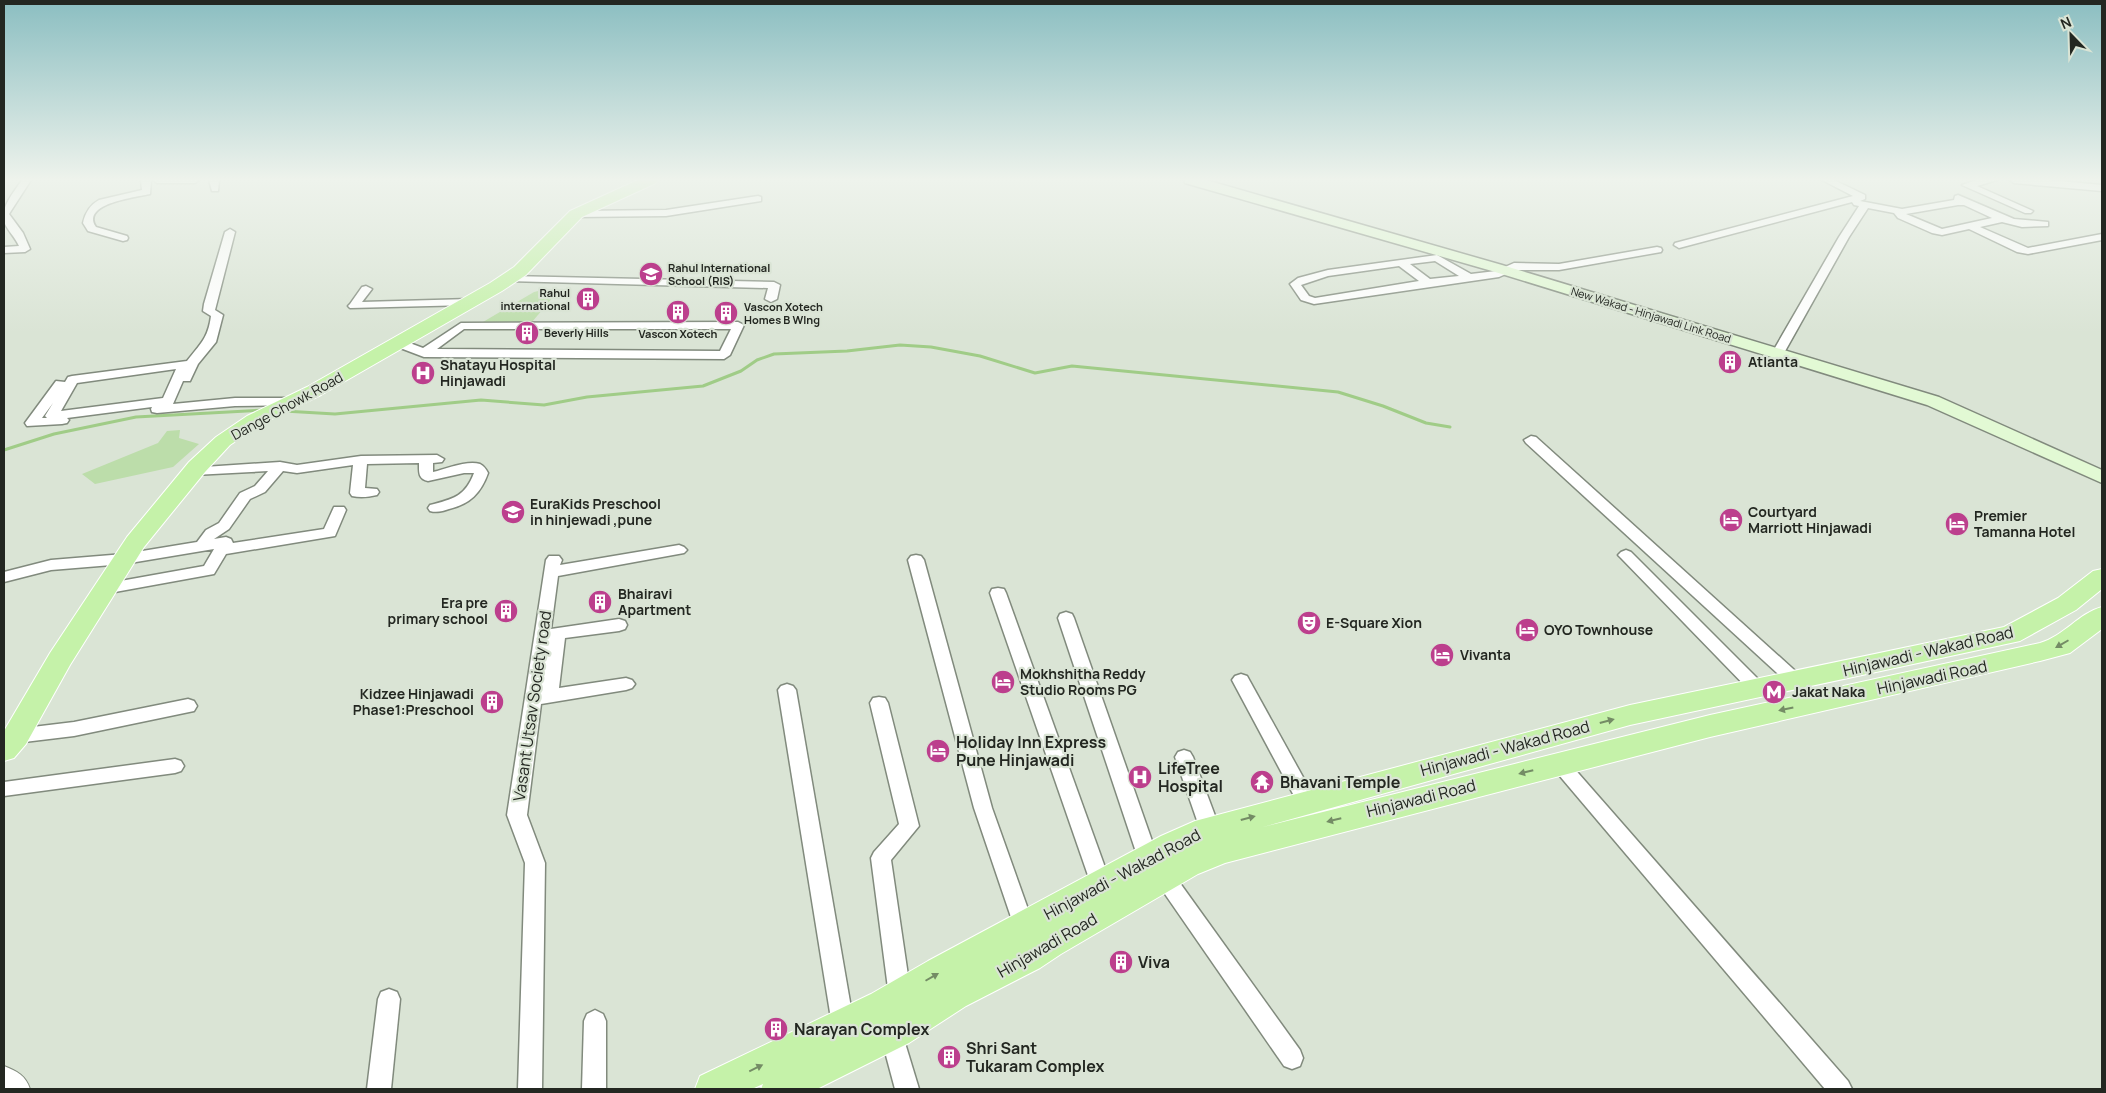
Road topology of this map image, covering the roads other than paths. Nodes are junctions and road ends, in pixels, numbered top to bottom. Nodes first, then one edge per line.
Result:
1 (16, 231) edge
2 (99, 231) edge
3 (561, 231) edge
4 (1376, 231) edge
5 (1732, 231) edge
6 (1848, 231) edge
7 (1980, 231) edge
8 (2048, 231) edge
9 (230, 232) dead end
10 (2102, 237) edge
11 (123, 238) dead end
12 (2068, 243) junction
13 (1679, 245) dead end
14 (4, 250) edge
15 (1657, 250) dead end
16 (1401, 262) junction
17 (1505, 268) junction
18 (1350, 270) junction
19 (1470, 278) junction
20 (510, 279) junction
21 (1428, 283) junction
22 (366, 289) dead end
23 (1374, 292) junction
24 (771, 299) dead end
25 (470, 302) junction
26 (399, 343) junction
27 (1780, 350) junction
28 (424, 353) junction
29 (60, 384) dead end
30 (295, 401) junction
31 (170, 403) junction
32 (1531, 440) dead end
33 (361, 460) junction
34 (280, 466) junction
35 (2102, 466) edge
36 (194, 470) junction
37 (2102, 477) edge
38 (372, 492) dead end
39 (435, 508) dead end
40 (339, 510) dead end
41 (202, 546) junction
42 (222, 550) junction
43 (679, 550) dead end
44 (1626, 555) dead end
45 (124, 559) junction
46 (916, 560) dead end
47 (4, 577) edge
48 (2102, 577) edge
49 (104, 589) junction
50 (998, 593) dead end
51 (2102, 616) edge
52 (1066, 618) dead end
53 (619, 625) dead end
54 (550, 635) junction
55 (1241, 680) dead end
56 (1796, 681) junction
57 (626, 684) dead end
58 (1758, 689) junction
59 (787, 690) dead end
60 (545, 698) junction
61 (879, 703) dead end
62 (188, 706) dead end
63 (10, 743) edge
64 (1184, 757) dead end
65 (1559, 763) junction
66 (175, 766) dead end
67 (4, 789) edge
68 (1307, 802) junction
69 (1210, 829) junction
70 (1156, 868) junction
71 (1101, 884) junction
72 (1024, 926) junction
73 (900, 996) junction
74 (389, 1000) dead end
75 (595, 1021) dead end
76 (843, 1025) junction
77 (891, 1033) junction
78 (1292, 1058) dead end
79 (4, 1080) edge
80 (16, 1089) edge
81 (380, 1089) edge
82 (530, 1089) edge
83 (594, 1089) edge
84 (712, 1089) edge
85 (779, 1089) edge
86 (907, 1089) edge
87 (1840, 1089) edge

1 - 14 street
2 - 11 street
3 - 20 main road, Dange Chowk Road
4 - 17 main road, New Wakad - Hinjawadi Link Road
5 - 13 street
6 - 27 street
7 - 12 street
8 - 12 street
9 - 31 street
10 - 12 street
15 - 17 street
16 - 18 street
16 - 19 street
16 - 21 street
17 - 19 street
17 - 27 main road, New Wakad - Hinjawadi Link Road
18 - 23 street
18 - 23 street
19 - 21 street
20 - 24 street
20 - 25 main road, Dange Chowk Road
21 - 23 street
22 - 25 street
25 - 26 main road, Dange Chowk Road
26 - 28 street
26 - 30 main road, Dange Chowk Road
27 - 35 main road, New Wakad - Hinjawadi Link Road
27 - 37 main road, New Wakad - Hinjawadi Link Road
28 - 28 street
29 - 31 street
30 - 31 street
30 - 36 main road, Dange Chowk Road
31 - 31 street
32 - 56 street
33 - 34 street
33 - 38 street
33 - 39 street
34 - 36 street
34 - 41 street
36 - 45 main road, Dange Chowk Road
40 - 42 street
41 - 42 street
41 - 45 street
42 - 49 street
43 - 54 street, Vasant Utsav Society road
44 - 58 street
45 - 47 street
45 - 49 main road, Dange Chowk Road
46 - 72 street
48 - 56 main road, Hinjawadi - Wakad Road
49 - 63 main road, Dange Chowk Road
50 - 71 street
51 -> 65 main road, Hinjawadi Road
52 - 70 street
53 - 54 street
54 - 60 street, Vasant Utsav Society road
55 - 68 street
56 - 58 main road, Hinjawadi - Wakad Road
57 - 60 street
68 -> 58 main road, Hinjawadi - Wakad Road
59 - 76 street
60 - 82 street, Vasant Utsav Society road
61 - 73 street
62 - 63 street
64 - 69 street
65 -> 70 main road, Hinjawadi Road
65 - 87 street
66 - 67 street
69 -> 68 main road, Hinjawadi - Wakad Road
69 - 70 main road, Hinjawadi - Wakad Road
70 - 71 main road, Hinjawadi - Wakad Road
70 - 77 main road, Hinjawadi Road
70 - 78 street
71 - 72 main road, Hinjawadi - Wakad Road
73 -> 72 main road, Hinjawadi - Wakad Road
73 - 76 main road, Hinjawadi - Wakad Road
74 - 81 street
75 - 83 street
84 -> 76 main road, Hinjawadi - Wakad Road
77 - 85 main road, Hinjawadi Road
77 - 86 street
79 - 80 street

